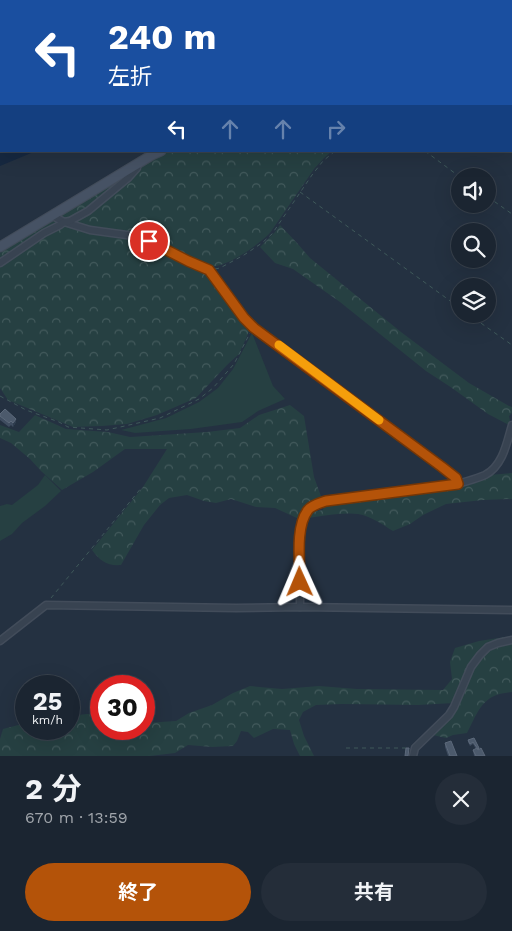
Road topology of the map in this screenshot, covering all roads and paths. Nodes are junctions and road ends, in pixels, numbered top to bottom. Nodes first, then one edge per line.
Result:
1 (159, 152) edge
2 (334, 152) edge
3 (426, 152) edge
4 (137, 168) dead end
5 (451, 170) edge
6 (300, 192) junction
7 (496, 203) edge
8 (512, 214) edge
9 (53, 216) junction
10 (64, 222) junction
11 (0, 247) edge
12 (0, 263) edge
13 (209, 270) junction
14 (451, 301) edge
15 (481, 323) edge
16 (254, 328) junction
17 (512, 345) edge
18 (0, 396) edge
19 (512, 425) edge
20 (458, 484) junction
21 (142, 487) dead end
22 (46, 605) junction
23 (300, 607) junction
24 (512, 610) edge
25 (512, 640) edge
26 (0, 641) edge
27 (346, 748) dead end
28 (415, 748) junction
29 (413, 756) edge

1 - 9 main road
2 - 6 path
3 - 5 path
4 - 10 street
6 - 13 path
6 - 14 path
7 - 8 path
9 - 10 street
9 - 11 main road
10 - 12 street
10 - 13 street
13 - 16 street
15 - 17 path
16 - 18 path
16 - 20 street
19 - 20 street
20 - 23 street
21 - 22 path
22 - 23 street
22 - 26 street
23 - 24 street
25 - 28 street
27 - 28 path
28 - 29 street

